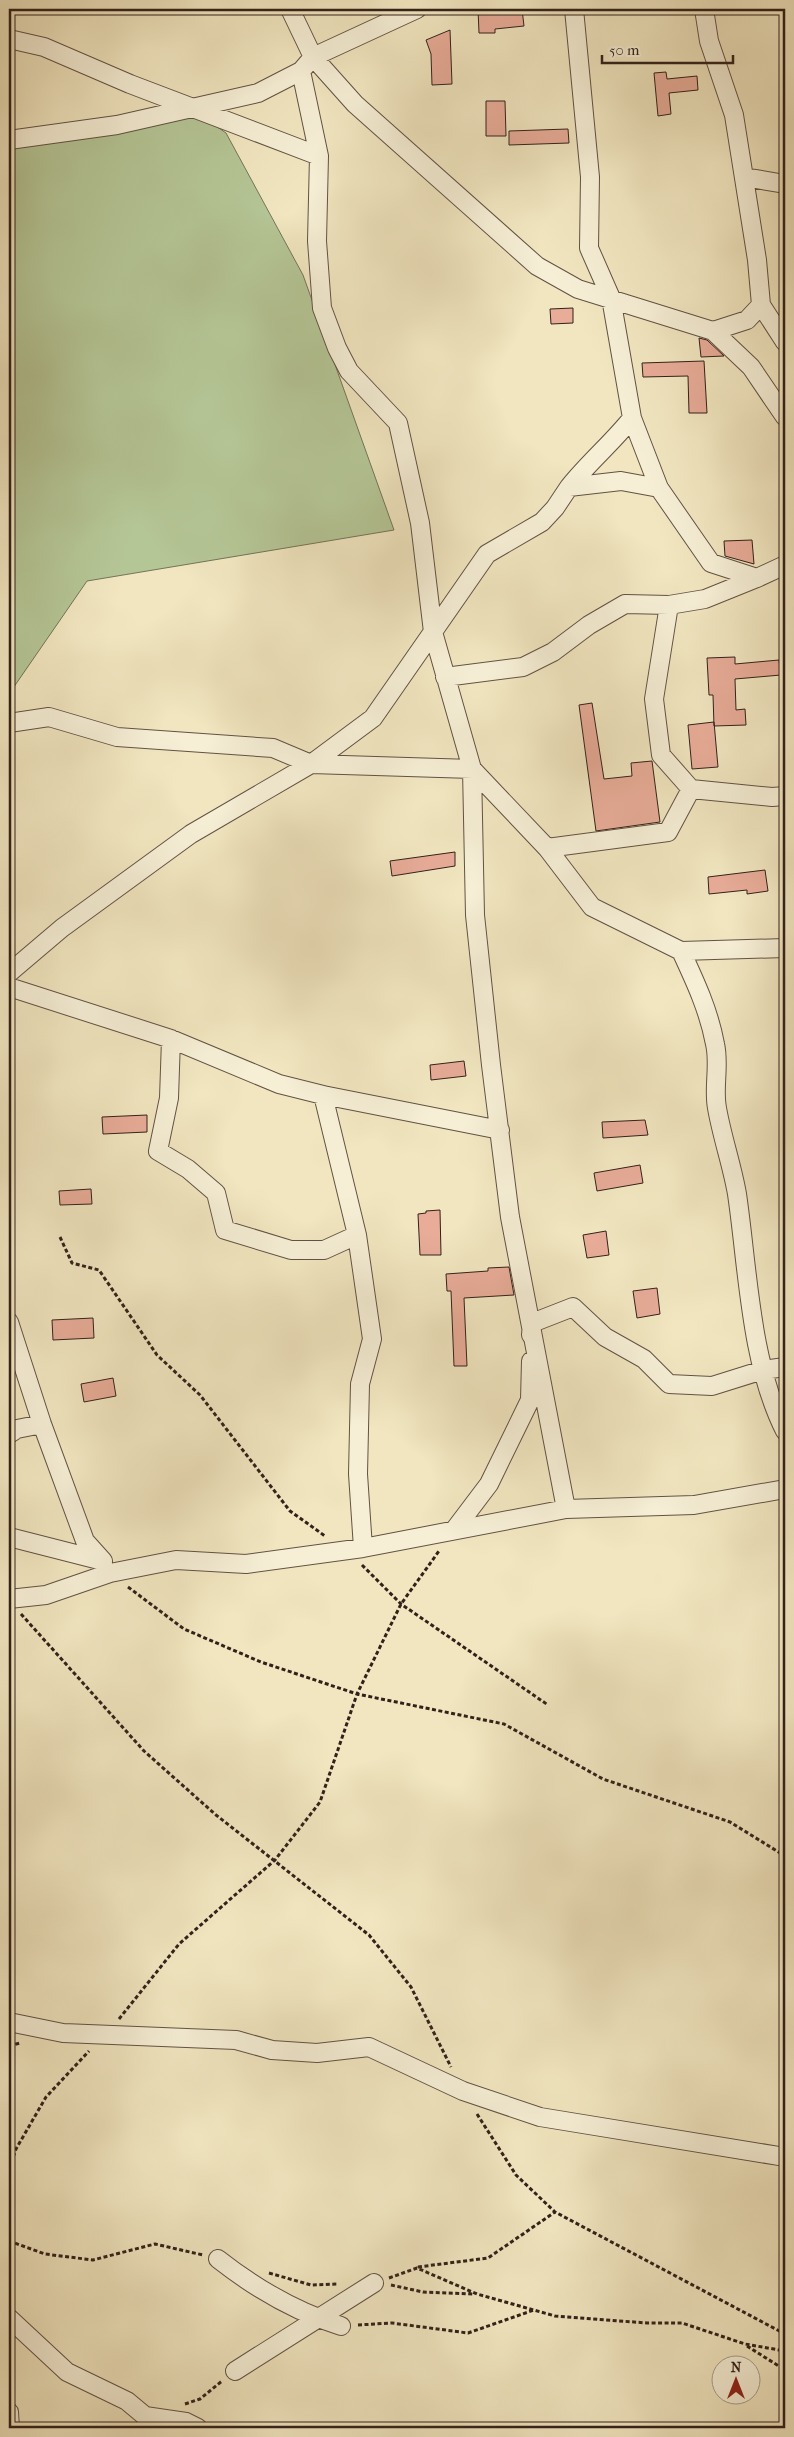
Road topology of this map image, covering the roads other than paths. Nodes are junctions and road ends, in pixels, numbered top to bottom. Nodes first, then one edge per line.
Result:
1 (290, 9) edge
2 (417, 9) edge
3 (574, 9) edge
4 (704, 9) edge
5 (9, 39) edge
6 (313, 57) junction
7 (301, 71) junction
8 (194, 108) junction
9 (9, 140) edge
10 (319, 156) junction
11 (744, 177) junction
12 (785, 184) edge
13 (611, 298) junction
14 (761, 305) junction
15 (714, 332) junction
16 (785, 342) edge
17 (785, 417) edge
18 (632, 418) junction
19 (569, 487) junction
20 (658, 488) junction
21 (785, 565) edge
22 (758, 578) junction
23 (670, 605) junction
24 (433, 632) junction
25 (445, 677) junction
26 (9, 723) edge
27 (311, 764) junction
28 (472, 769) junction
29 (691, 789) junction
30 (785, 796) edge
31 (547, 848) junction
32 (785, 948) edge
33 (681, 951) junction
34 (9, 973) edge
35 (9, 988) edge
36 (171, 1039) junction
37 (323, 1095) junction
38 (500, 1130) junction
39 (357, 1235) junction
40 (9, 1322) edge
41 (532, 1323) junction
42 (785, 1367) edge
43 (763, 1370) junction
44 (42, 1424) junction
45 (785, 1431) edge
46 (9, 1434) edge
47 (785, 1489) edge
48 (566, 1509) junction
49 (455, 1529) junction
50 (9, 1537) edge
51 (355, 1550) junction
52 (106, 1567) junction
53 (12, 1603) edge
54 (9, 2022) edge
55 (785, 2157) edge
56 (218, 2259) dead end
57 (374, 2283) road end
58 (9, 2318) edge
59 (319, 2319) junction
60 (341, 2326) road end
61 (235, 2371) road end
62 (9, 2412) edge
63 (10, 2428) edge
64 (198, 2428) edge

1 - 6 street
2 - 6 street
3 - 13 street
4 - 11 street
5 - 8 street
6 - 7 street
6 - 13 street
7 - 8 street
7 - 10 street
8 - 9 street
8 - 10 street
10 - 24 street
11 - 12 street
11 - 14 street
13 - 15 street
13 - 18 street
14 - 15 street
14 - 16 street
15 - 17 street
18 - 19 street
18 - 20 street
19 - 20 street
19 - 24 street
20 - 22 street
21 - 22 street
22 - 23 street
23 - 25 street
23 - 29 street
24 - 25 street
24 - 27 street
25 - 28 street
26 - 27 street
27 - 28 street
27 - 34 street
28 - 31 street
28 - 38 street
29 - 30 street
29 - 31 street
31 - 33 street
32 - 33 street
33 - 43 street
35 - 36 street
36 - 37 street
36 - 39 street
37 - 38 street
37 - 39 street
38 - 41 street
39 - 51 street
40 - 44 street
41 - 43 street
41 - 48 street
41 - 49 street
42 - 43 street
43 - 45 street
44 - 46 street
44 - 52 street
47 - 48 street
48 - 49 street
49 - 51 street
50 - 52 street
51 - 52 street
52 - 53 street
54 - 55 street
56 - 59 street
57 - 59 street
58 - 64 street
59 - 60 street
59 - 61 street
62 - 63 street

